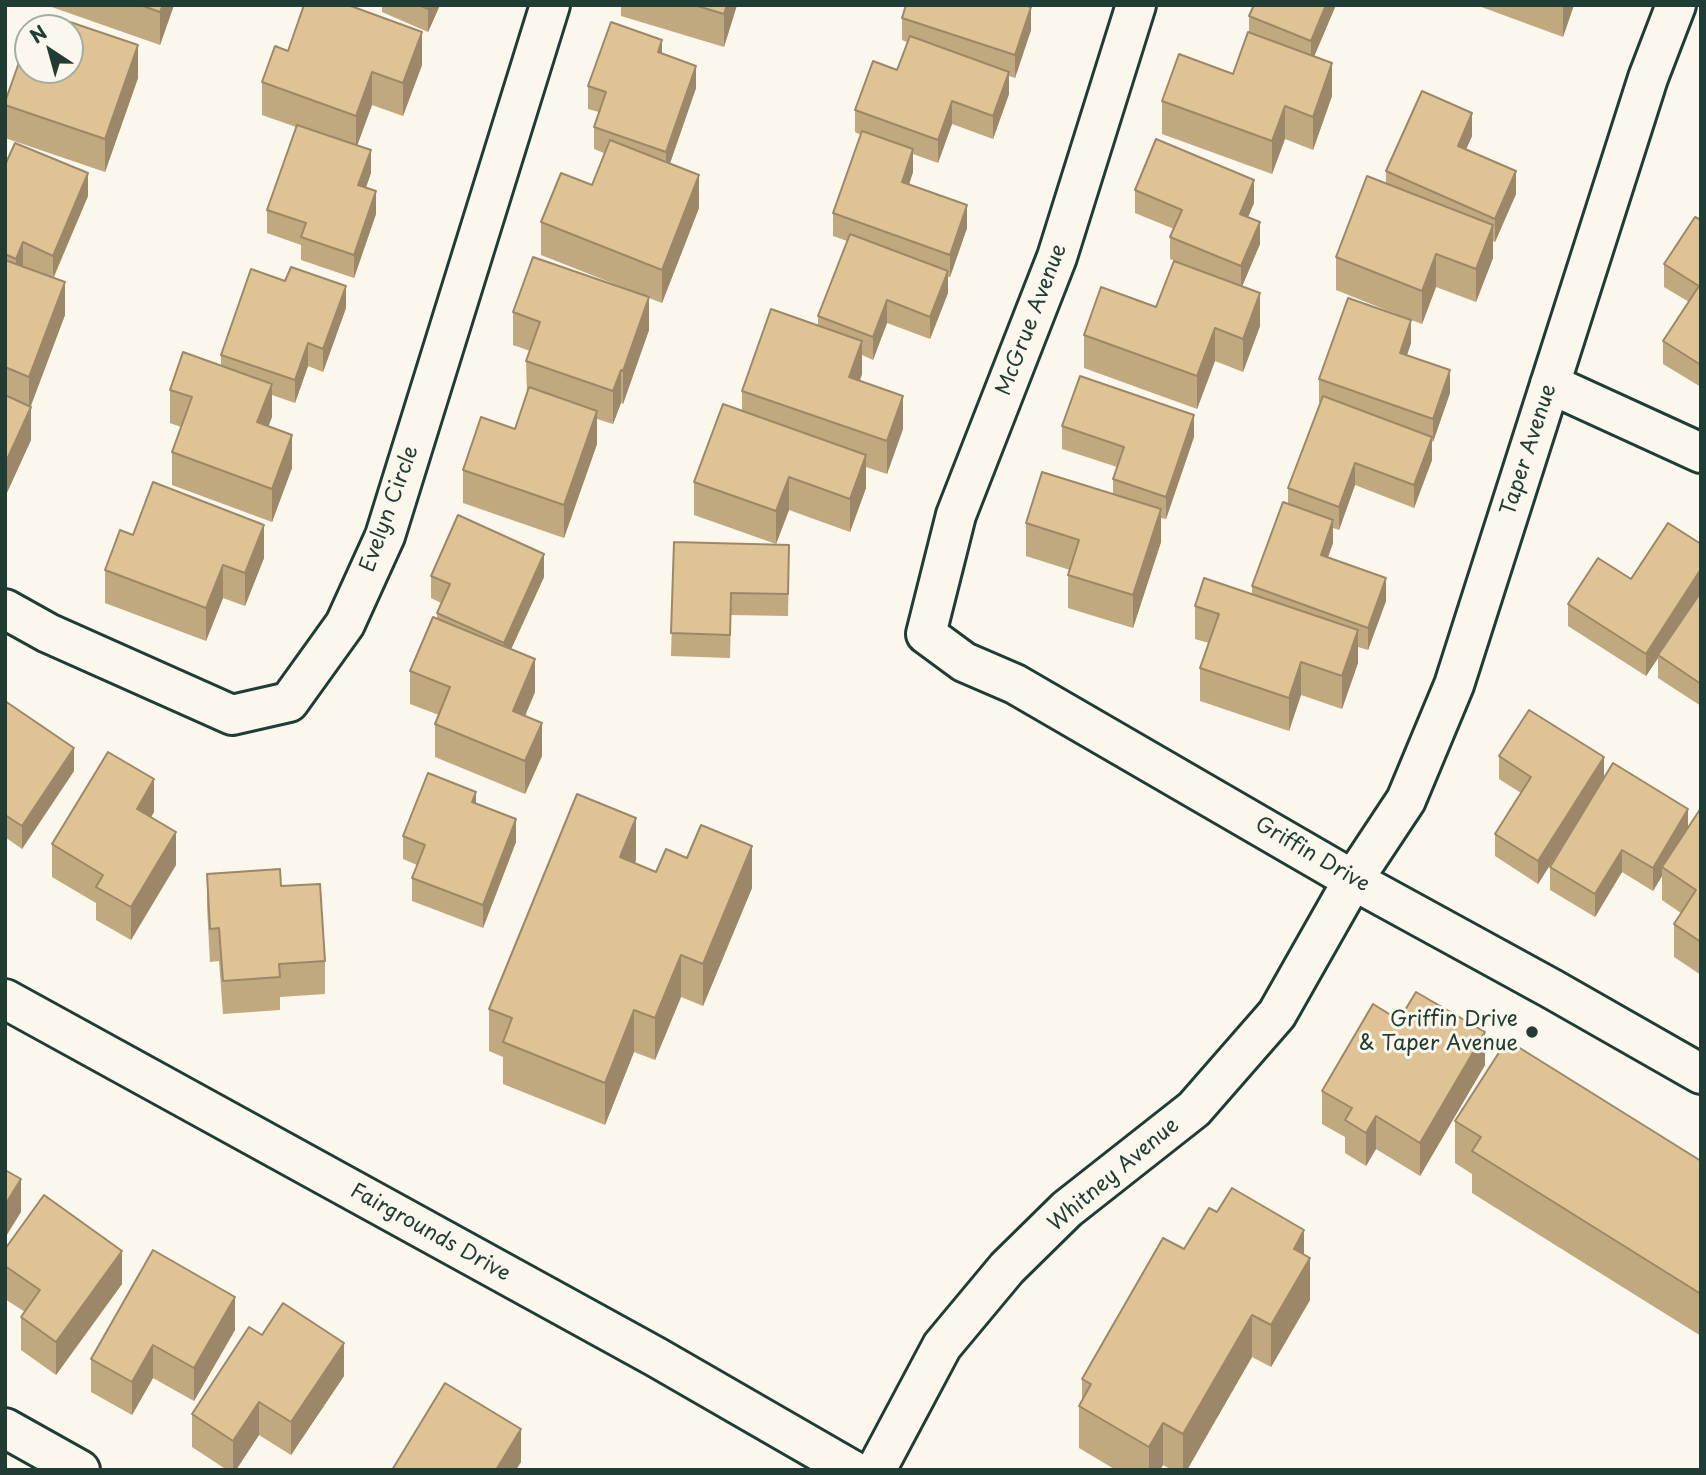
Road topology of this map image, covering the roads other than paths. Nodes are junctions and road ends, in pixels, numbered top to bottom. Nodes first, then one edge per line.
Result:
1 (550, 5) edge
2 (1136, 5) edge
3 (1676, 5) edge
4 (1550, 384) junction
5 (1701, 453) edge
6 (5, 609) edge
7 (926, 634) joint
8 (1353, 880) junction
9 (5, 999) edge
10 (1701, 1074) edge
11 (5, 1428) edge
12 (80, 1470) edge
13 (852, 1470) edge
14 (876, 1470) edge

1 - 6 street, Evelyn Circle
2 - 7 street, McGrue Avenue
3 - 4 street, Taper Avenue
4 - 5 street
4 - 8 street, Taper Avenue
7 - 8 street, Griffin Drive
8 - 10 street, Griffin Drive
8 - 14 street, Whitney Avenue
9 - 13 street, Fairgrounds Drive
11 - 12 street

